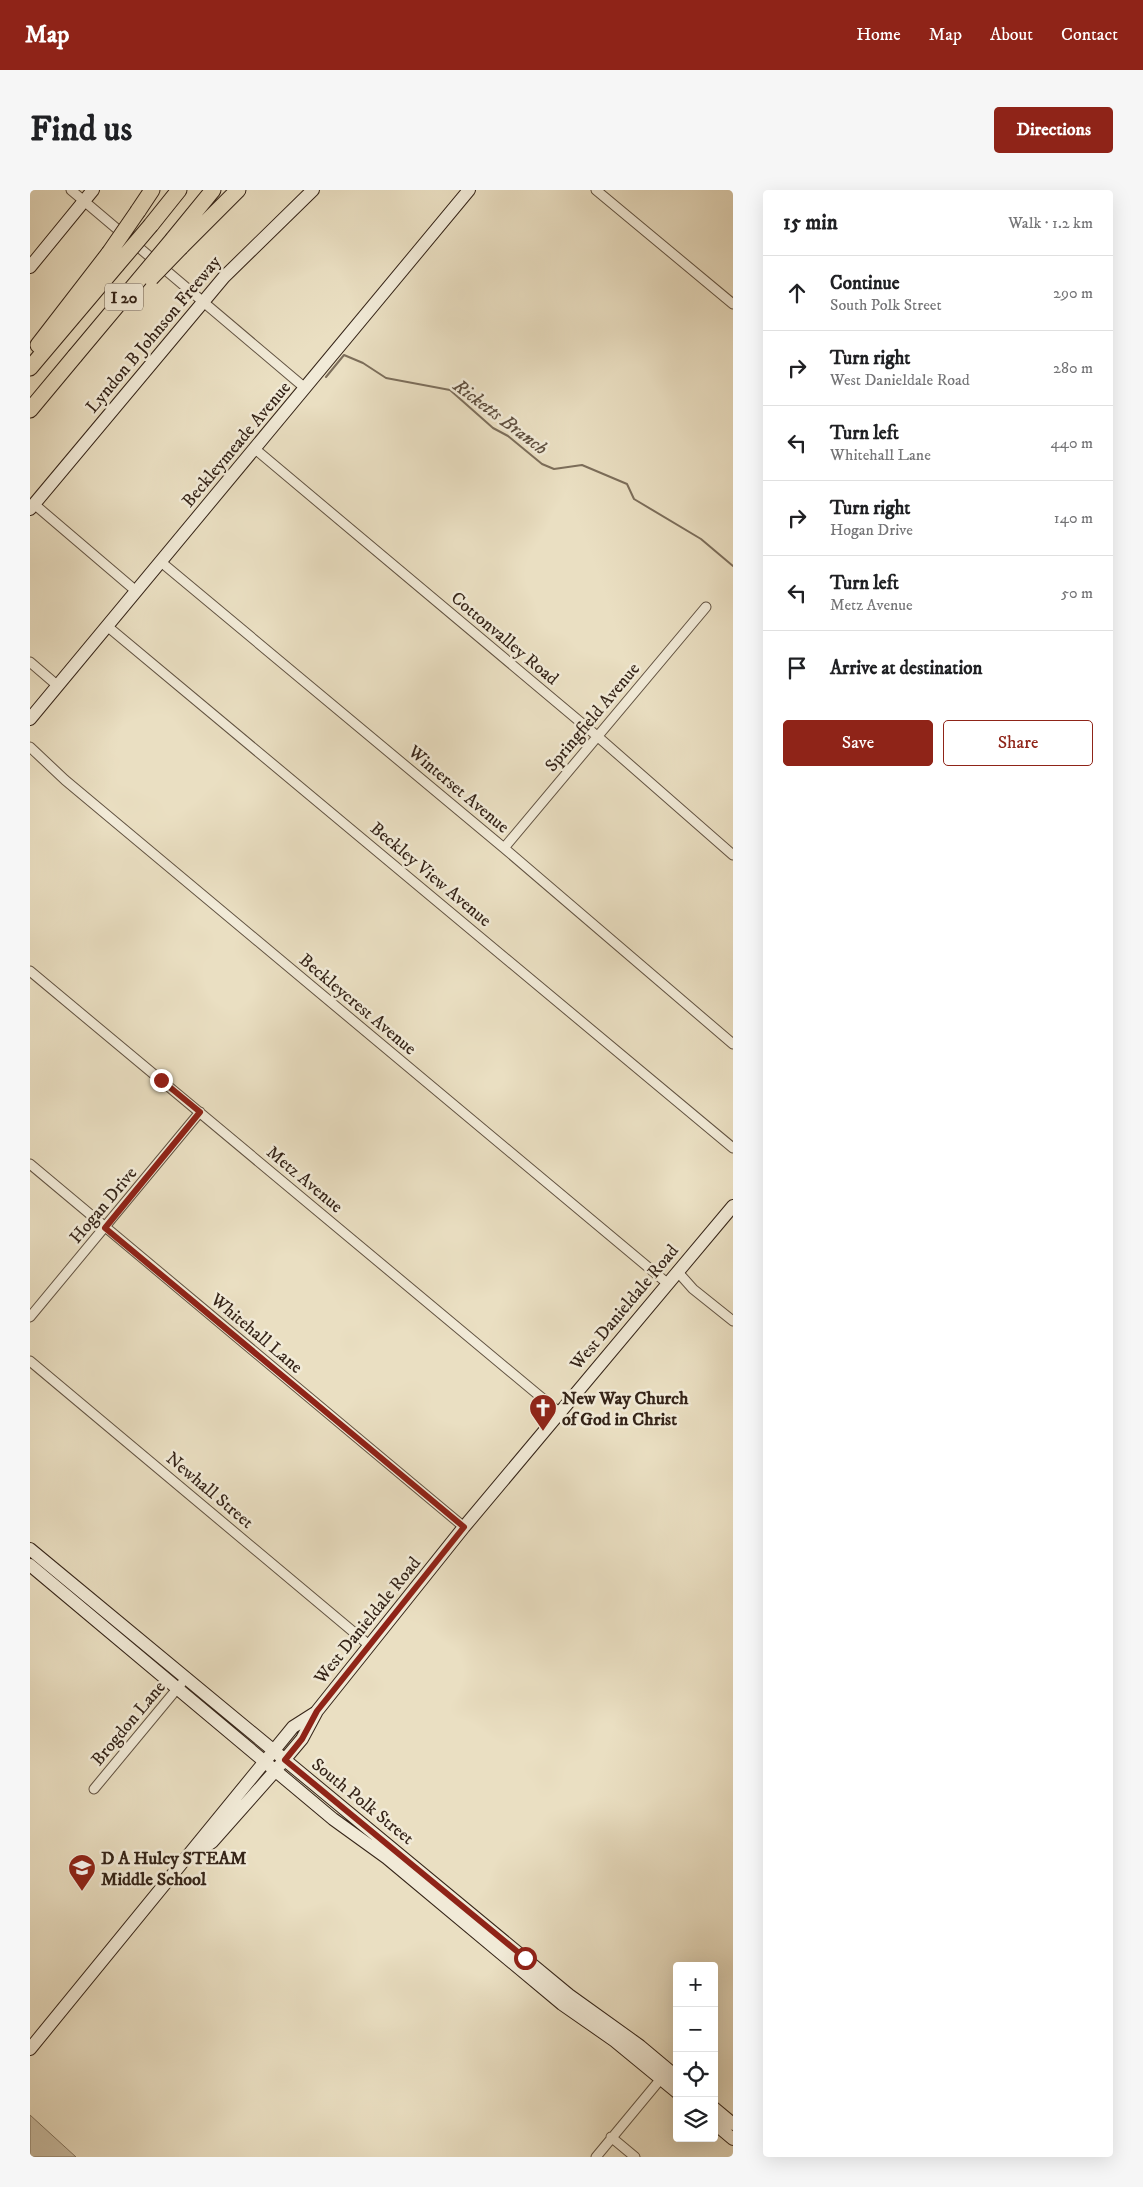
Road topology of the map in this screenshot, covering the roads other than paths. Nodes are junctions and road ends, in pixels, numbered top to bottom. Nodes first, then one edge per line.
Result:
1 (71, 190) edge
2 (93, 190) edge
3 (152, 190) edge
4 (214, 190) edge
5 (238, 190) edge
6 (313, 190) edge
7 (469, 190) edge
8 (596, 190) edge
9 (178, 192) edge
10 (85, 202) junction
11 (177, 243) junction
12 (113, 259) junction
13 (30, 267) edge
14 (203, 302) junction
15 (733, 304) edge
16 (30, 356) edge
17 (30, 368) edge
18 (305, 388) junction
19 (30, 410) edge
20 (255, 449) junction
21 (32, 507) edge
22 (161, 562) junction
23 (136, 591) junction
24 (706, 607) dead end
25 (108, 626) junction
26 (30, 662) edge
27 (58, 686) junction
28 (30, 719) edge
29 (597, 736) junction
30 (30, 747) edge
31 (504, 848) junction
32 (733, 854) edge
33 (30, 971) edge
34 (733, 1044) edge
35 (200, 1112) junction
36 (733, 1148) edge
37 (30, 1164) edge
38 (733, 1206) edge
39 (105, 1228) junction
40 (677, 1271) junction
41 (667, 1283) junction
42 (30, 1317) edge
43 (733, 1321) edge
44 (30, 1360) edge
45 (560, 1413) junction
46 (464, 1527) junction
47 (33, 1559) edge
48 (106, 1611) junction
49 (98, 1622) junction
50 (369, 1645) junction
51 (186, 1678) junction
52 (177, 1689) junction
53 (317, 1711) junction
54 (274, 1751) junction
55 (285, 1760) junction
56 (265, 1762) junction
57 (275, 1771) junction
58 (94, 1789) dead end
59 (391, 1853) junction
60 (187, 1859) junction
61 (30, 2049) edge
62 (669, 2075) edge
63 (718, 2111) edge
64 (733, 2124) edge
65 (718, 2126) edge
66 (612, 2138) junction
67 (733, 2139) edge
68 (596, 2157) edge
69 (635, 2157) edge

1 - 10 street
2 - 10 street
3 - 12 highway, bridge
4 - 11 highway
5 - 11 highway
6 - 14 street, Lyndon B Johnson Freeway
7 - 18 street, Beckleymeade Avenue
8 - 15 street
9 - 12 highway, I 20, bridge
10 - 13 street
10 - 14 street
11 - 19 highway, bridge
12 - 16 highway
12 - 17 highway, I 20
14 - 18 street
14 - 21 street, Lyndon B Johnson Freeway
18 - 20 street, Beckleymeade Avenue
20 - 22 street, Beckleymeade Avenue
20 - 29 street, Cottonvalley Road
21 - 23 street
22 - 23 street, Beckleymeade Avenue
22 - 31 street, Winterset Avenue
23 - 25 street, Beckleymeade Avenue
24 - 29 street, Springfield Avenue
25 - 27 street, Beckleymeade Avenue
25 - 36 street, Beckley View Avenue
26 - 27 street
27 - 28 street, Beckleymeade Avenue
29 - 31 street, Springfield Avenue
29 - 32 street, Cottonvalley Road
30 - 41 street, Beckleycrest Avenue
31 - 34 street, Winterset Avenue
33 - 35 street, Metz Avenue
35 - 39 street, Hogan Drive
35 - 45 street, Metz Avenue
37 - 39 street, Whitehall Lane
38 - 40 street, West Danieldale Road
39 - 42 street, Hogan Drive
39 - 46 street, Whitehall Lane
40 - 41 street, West Danieldale Road
40 - 43 street
41 - 45 street, West Danieldale Road
44 - 50 street, Newhall Street
45 - 46 street, West Danieldale Road
46 - 50 street, West Danieldale Road
47 - 48 street, South Polk Street
47 - 49 street, South Polk Street
48 - 49 street
48 - 51 street, South Polk Street
49 - 52 street, South Polk Street
50 - 53 street, West Danieldale Road
51 - 52 street, Brogdon Lane
51 - 54 street, South Polk Street
52 - 56 street, South Polk Street
52 - 58 street, Brogdon Lane
53 - 54 street, West Danieldale Road
53 - 55 street, West Danieldale Road
54 - 55 street, South Polk Street
54 - 56 street, West Danieldale Road
55 - 57 street, West Danieldale Road
55 - 59 street, South Polk Street
56 - 57 street, South Polk Street
56 - 60 street, West Danieldale Road
57 - 59 street, South Polk Street
57 - 60 street, West Danieldale Road
59 - 62 street, South Polk Street
60 - 61 street, West Danieldale Road
62 - 66 street
63 - 64 street
65 - 67 street
66 - 68 street
66 - 69 street

